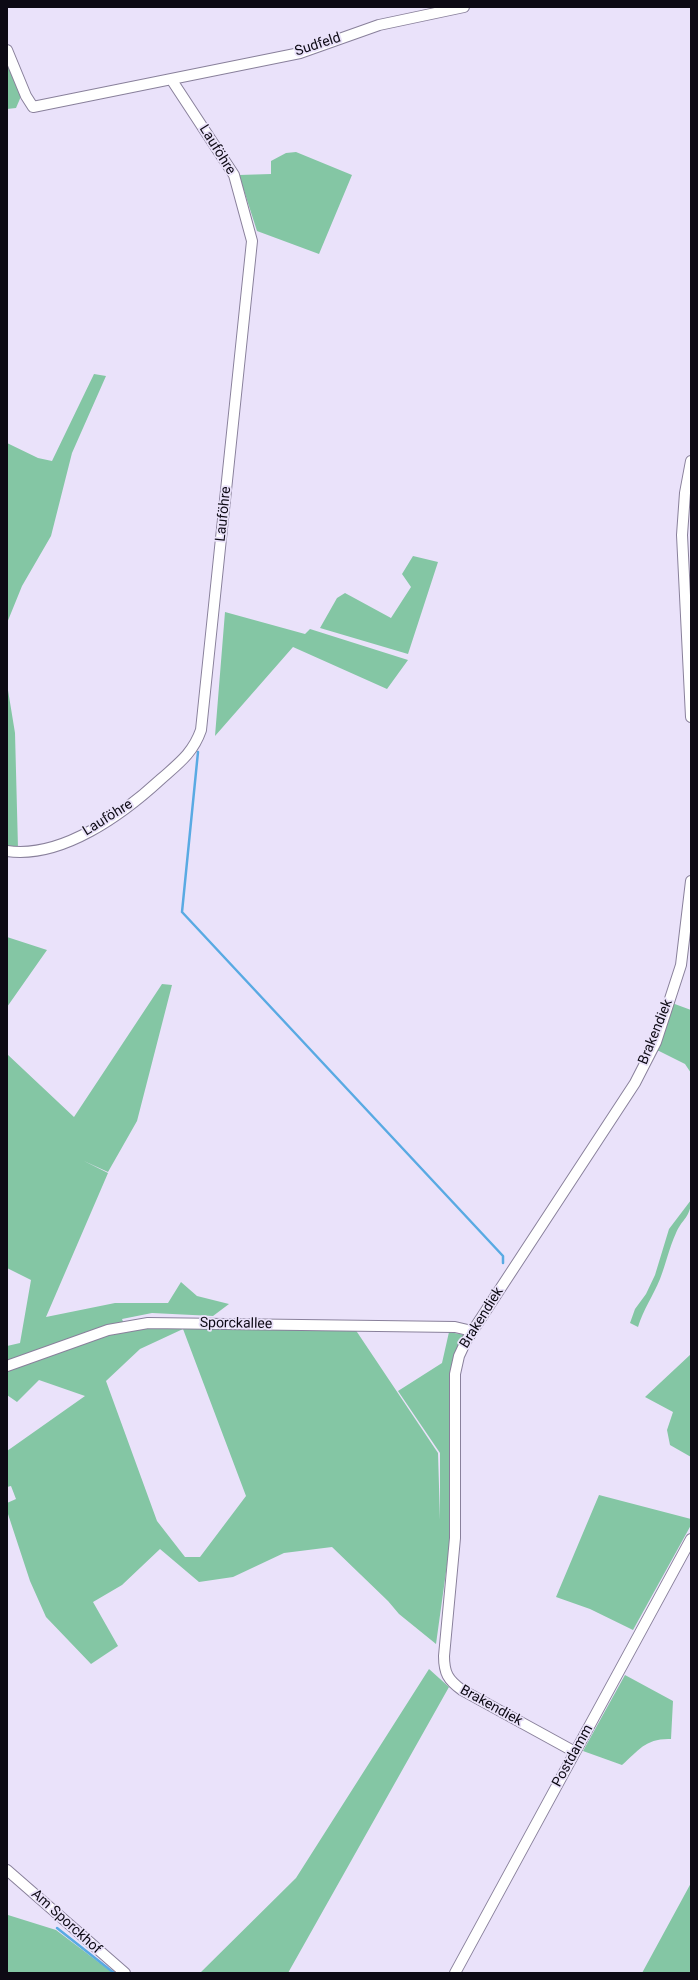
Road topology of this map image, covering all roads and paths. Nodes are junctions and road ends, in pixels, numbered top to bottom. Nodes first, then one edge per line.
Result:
1 (464, 7) edge
2 (7, 50) edge
3 (171, 79) junction
4 (691, 461) edge
5 (691, 717) edge
6 (7, 851) edge
7 (691, 881) edge
8 (472, 1331) junction
9 (7, 1366) edge
10 (691, 1539) edge
11 (575, 1752) junction
12 (7, 1870) edge
13 (125, 1973) edge
14 (455, 1973) edge

1 - 3 street, Sudfeld
2 - 3 street, Sudfeld
3 - 6 street, Lauföhre
4 - 5 street
7 - 8 street, Brakendiek
8 - 9 street, Sporckallee
8 - 11 street, Brakendiek
10 - 11 street, Postdamm
11 - 14 street, Postdamm
12 - 13 street, Am Sporckhof

